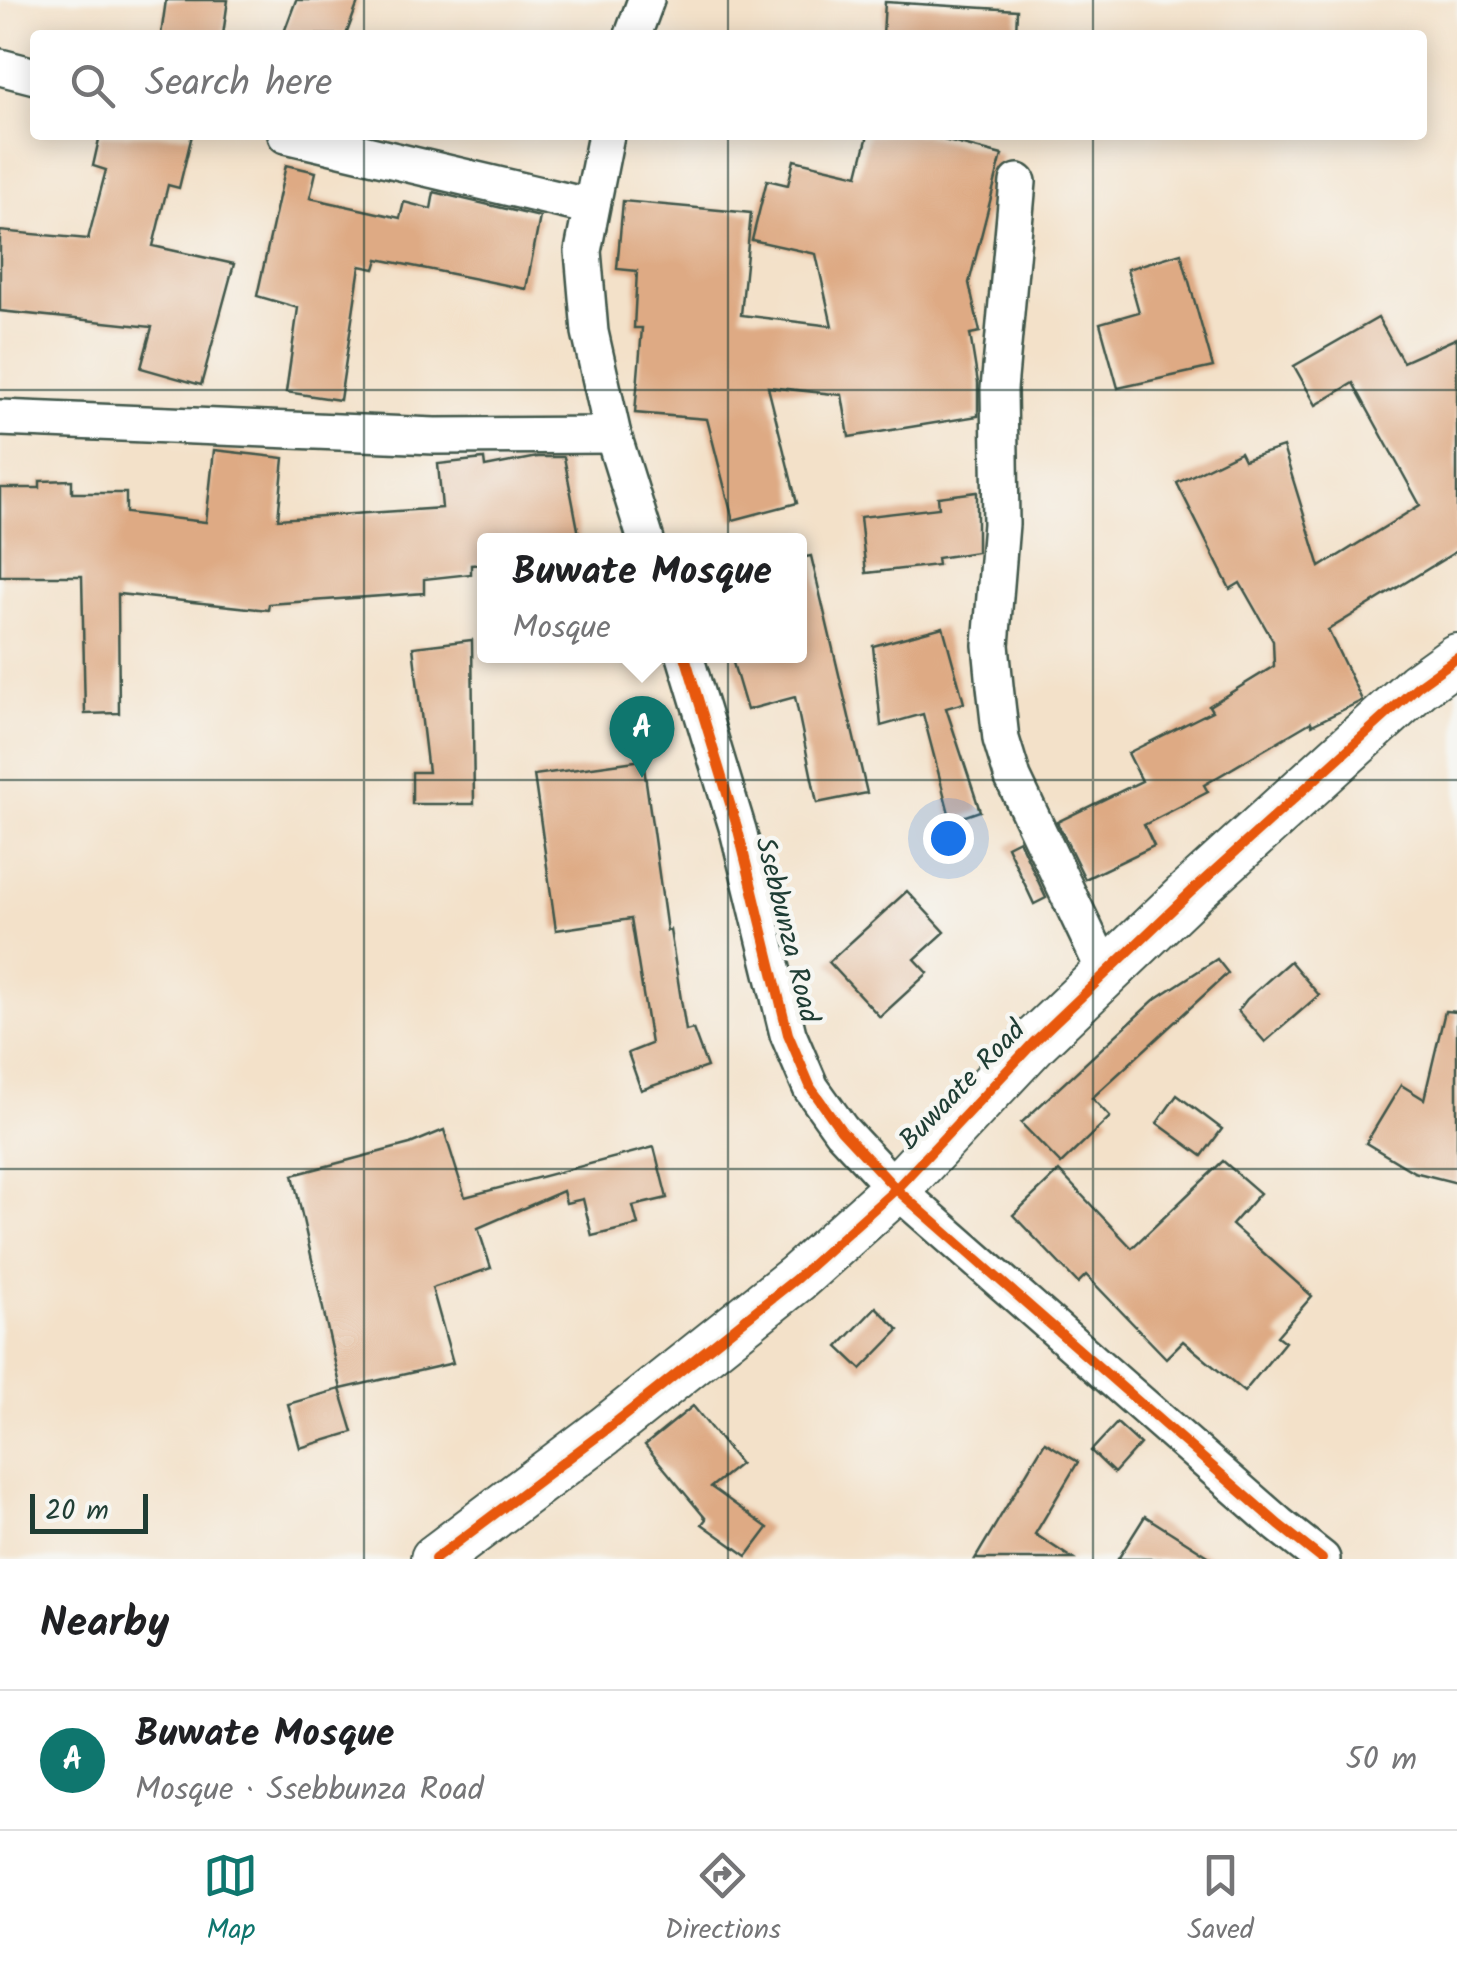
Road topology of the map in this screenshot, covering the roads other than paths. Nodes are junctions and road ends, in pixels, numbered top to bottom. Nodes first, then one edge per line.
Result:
1 (646, 0) edge
2 (635, 30) edge
3 (0, 68) edge
4 (30, 75) edge
5 (307, 140) edge
6 (605, 140) edge
7 (1018, 182) dead end
8 (591, 207) junction
9 (0, 418) edge
10 (613, 435) junction
11 (644, 533) edge
12 (1457, 658) edge
13 (687, 663) edge
14 (1106, 974) junction
15 (896, 1189) junction
16 (435, 1559) edge
17 (1322, 1559) edge

1 - 2 street
3 - 4 street
5 - 8 street
6 - 8 street
7 - 14 street
8 - 10 street
9 - 10 street
10 - 11 street
12 - 14 street, Buwaate Road
13 - 15 street, Ssebbunza Road
14 - 15 street, Buwaate Road
15 - 16 street, Buwaate Road
15 - 17 street, Ssebbunza Road

